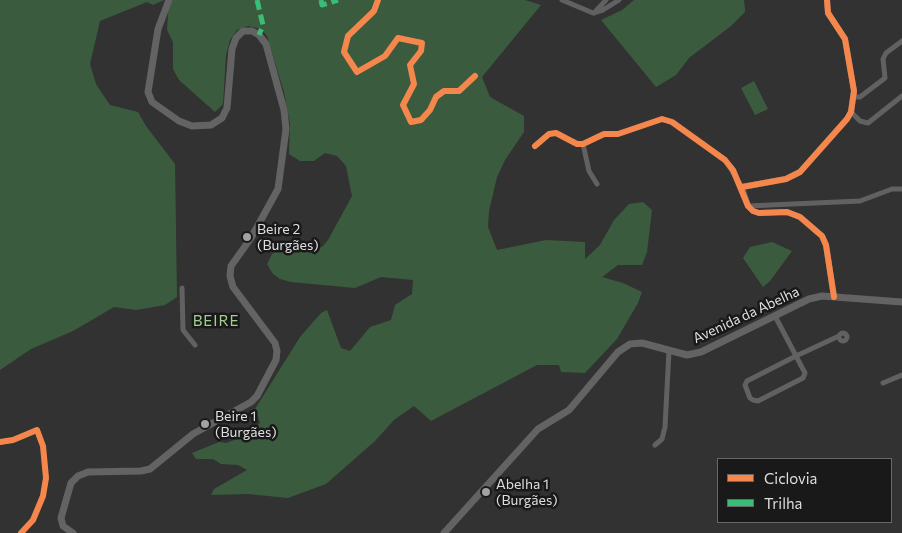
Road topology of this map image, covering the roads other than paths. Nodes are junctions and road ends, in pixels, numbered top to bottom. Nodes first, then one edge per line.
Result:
1 (562, 0) edge
2 (606, 0) edge
3 (619, 0) edge
4 (827, 0) edge
5 (169, 1) edge
6 (593, 13) junction
7 (902, 41) edge
8 (902, 96) edge
9 (854, 97) junction
10 (851, 112) junction
11 (583, 144) junction
12 (535, 146) dead end
13 (597, 184) dead end
14 (742, 187) junction
15 (902, 189) edge
16 (748, 206) junction
17 (182, 288) dead end
18 (834, 297) junction
19 (902, 302) edge
20 (775, 316) junction
21 (839, 336) dead end
22 (196, 345) dead end
23 (669, 350) junction
24 (796, 356) junction
25 (902, 376) edge
26 (883, 383) dead end
27 (0, 442) edge
28 (655, 446) dead end
29 (21, 533) edge
30 (73, 533) edge
31 (444, 533) edge

1 - 6 street
2 - 6 street
3 - 6 street
4 - 9 street
5 - 30 main road
7 - 9 street
8 - 10 street
9 - 10 street
10 - 14 street
11 - 12 street
11 - 13 street
11 - 14 street
14 - 16 street
15 - 16 street
16 - 18 street
17 - 22 street
18 - 19 main road, Avenida da Abelha
18 - 20 main road, Avenida da Abelha
20 - 23 main road, Avenida da Abelha
20 - 24 street
21 - 24 street
23 - 28 street
23 - 31 main road, Avenida da Abelha
24 - 24 street
25 - 26 street
27 - 29 street

